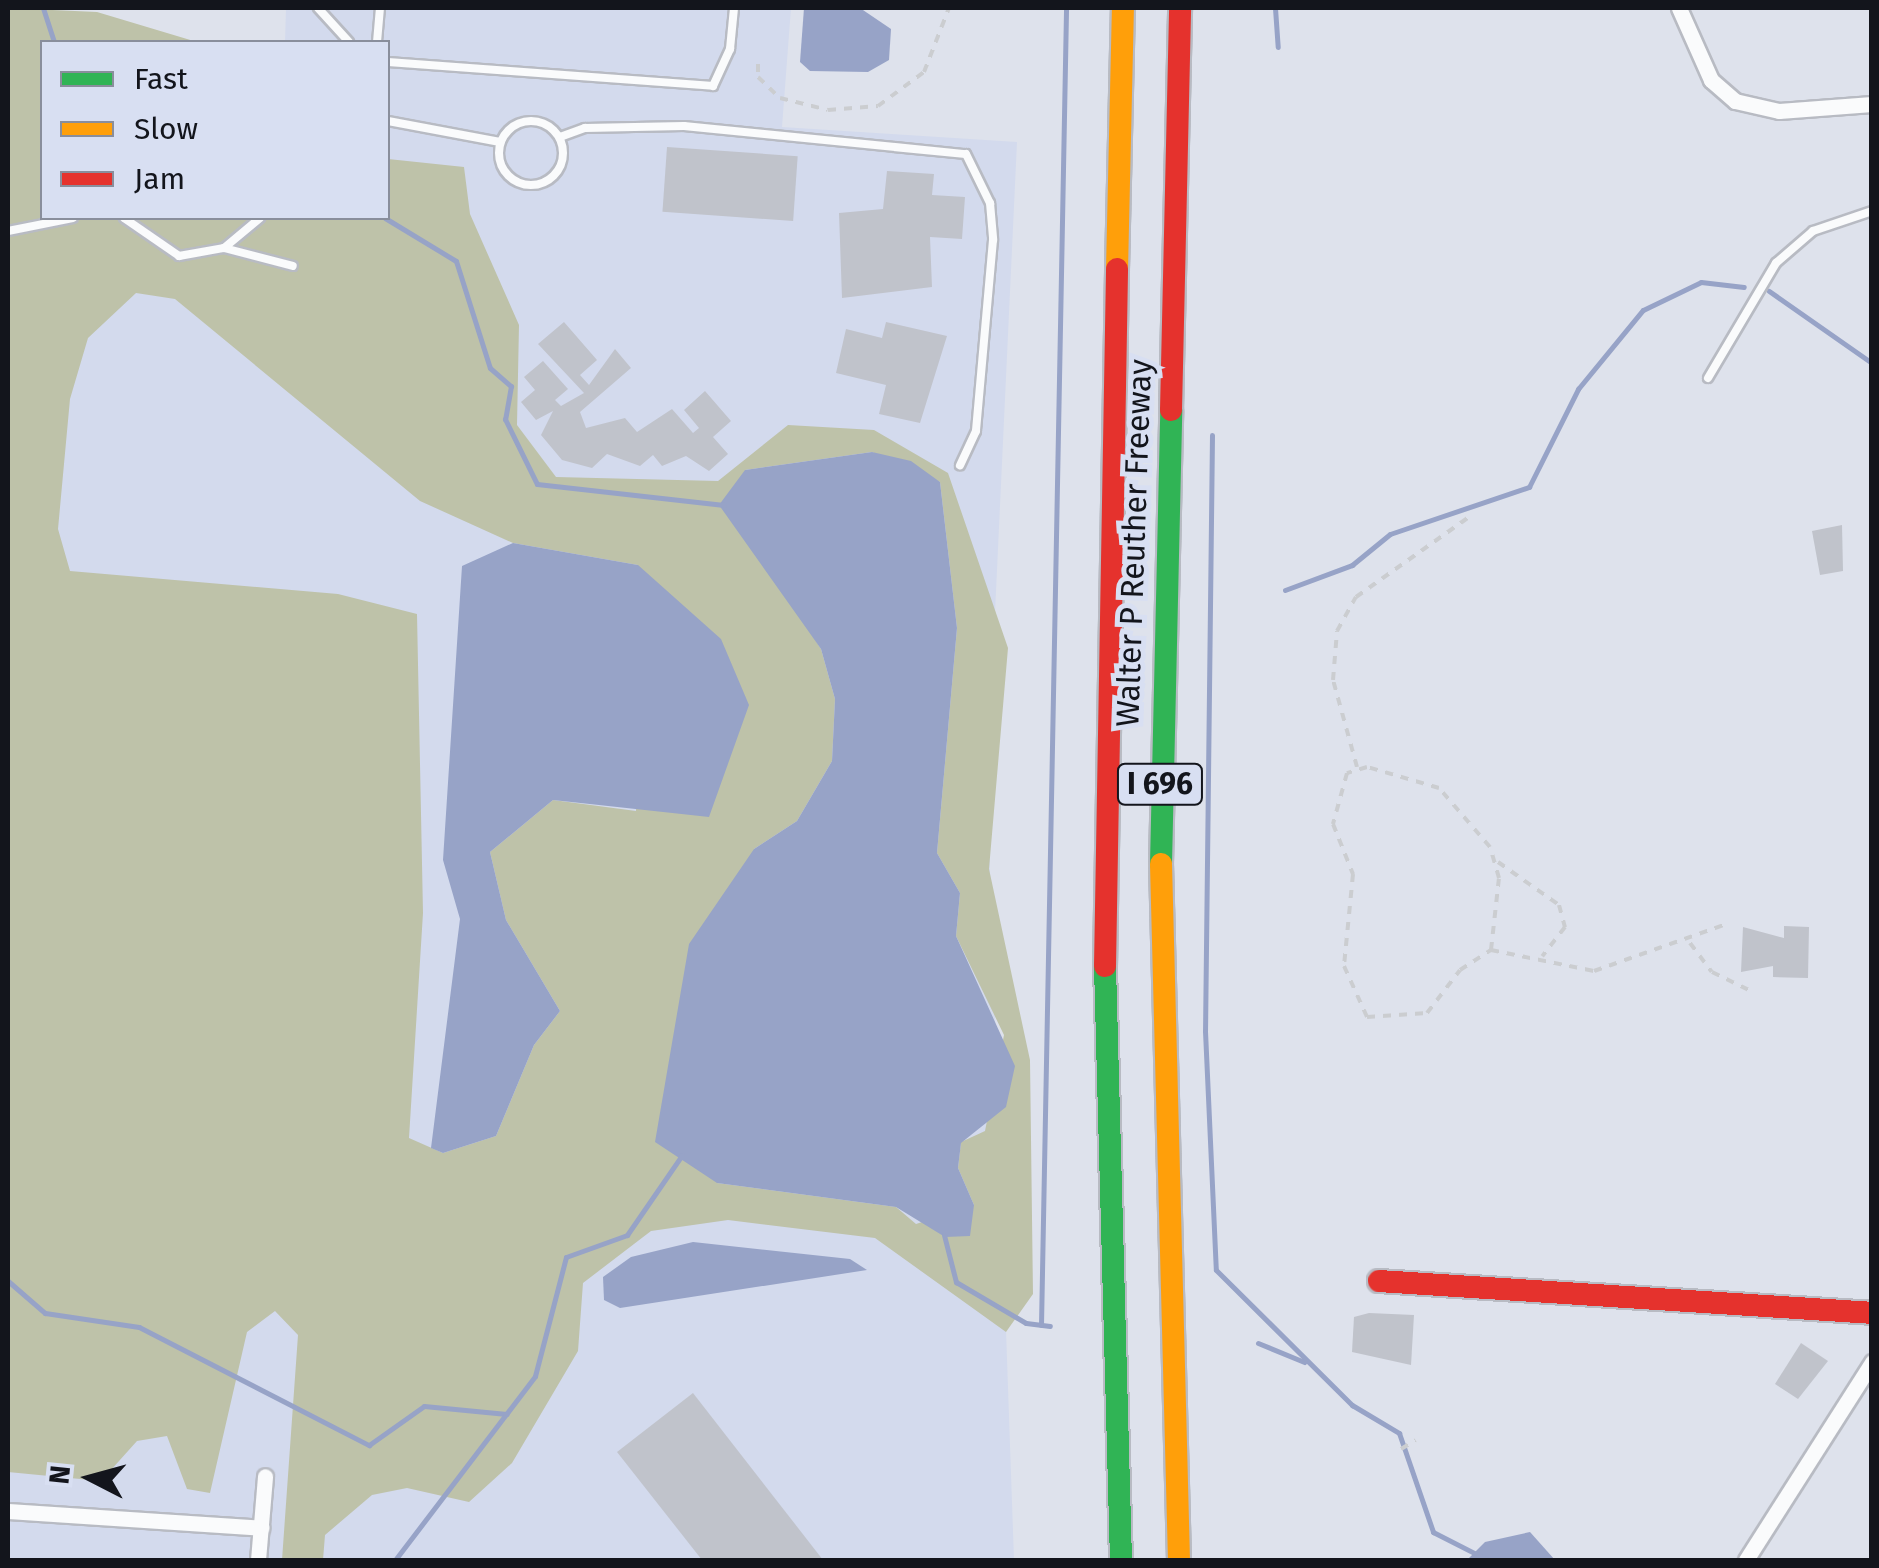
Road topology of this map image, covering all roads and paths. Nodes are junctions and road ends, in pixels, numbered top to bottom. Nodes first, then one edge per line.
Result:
1 (318, 8) edge
2 (380, 8) edge
3 (734, 8) edge
4 (949, 8) edge
5 (1122, 8) edge
6 (1180, 8) edge
7 (1679, 8) edge
8 (347, 40) edge
9 (377, 40) edge
10 (390, 62) edge
11 (758, 64) dead end
12 (1872, 104) edge
13 (390, 121) edge
14 (560, 138) junction
15 (500, 142) junction
16 (1872, 211) edge
17 (63, 220) edge
18 (127, 220) edge
19 (258, 220) edge
20 (8, 231) edge
21 (224, 248) junction
22 (293, 266) dead end
23 (1708, 378) dead end
24 (960, 465) dead end
25 (1469, 517) dead end
26 (1357, 767) junction
27 (1498, 862) junction
28 (1728, 924) dead end
29 (1690, 943) junction
30 (1491, 950) junction
31 (1542, 956) junction
32 (1750, 991) dead end
33 (1379, 1282) dead end
34 (1872, 1314) edge
35 (1872, 1362) edge
36 (1416, 1440) dead end
37 (1401, 1449) dead end
38 (265, 1476) dead end
39 (8, 1511) edge
40 (261, 1528) junction
41 (258, 1560) edge
42 (1121, 1560) edge
43 (1179, 1560) edge
44 (1746, 1560) edge

1 - 8 lane
2 - 9 lane
3 - 10 lane
4 - 11 path
5 - 42 main road, Walter P Reuther Freeway / I 696
6 - 43 main road, Walter P Reuther Freeway / I 696
7 - 12 street
13 - 15 lane
14 - 15 lane
14 - 15 lane
14 - 24 lane
16 - 23 lane
17 - 20 lane
18 - 21 lane
19 - 21 lane
21 - 22 lane
25 - 26 path
26 - 27 path
26 - 30 path
27 - 30 path
27 - 31 path
28 - 29 path
29 - 31 path
29 - 32 path
30 - 31 path
33 - 34 main road
35 - 44 street
36 - 37 path
38 - 40 street
39 - 40 street
40 - 41 street

